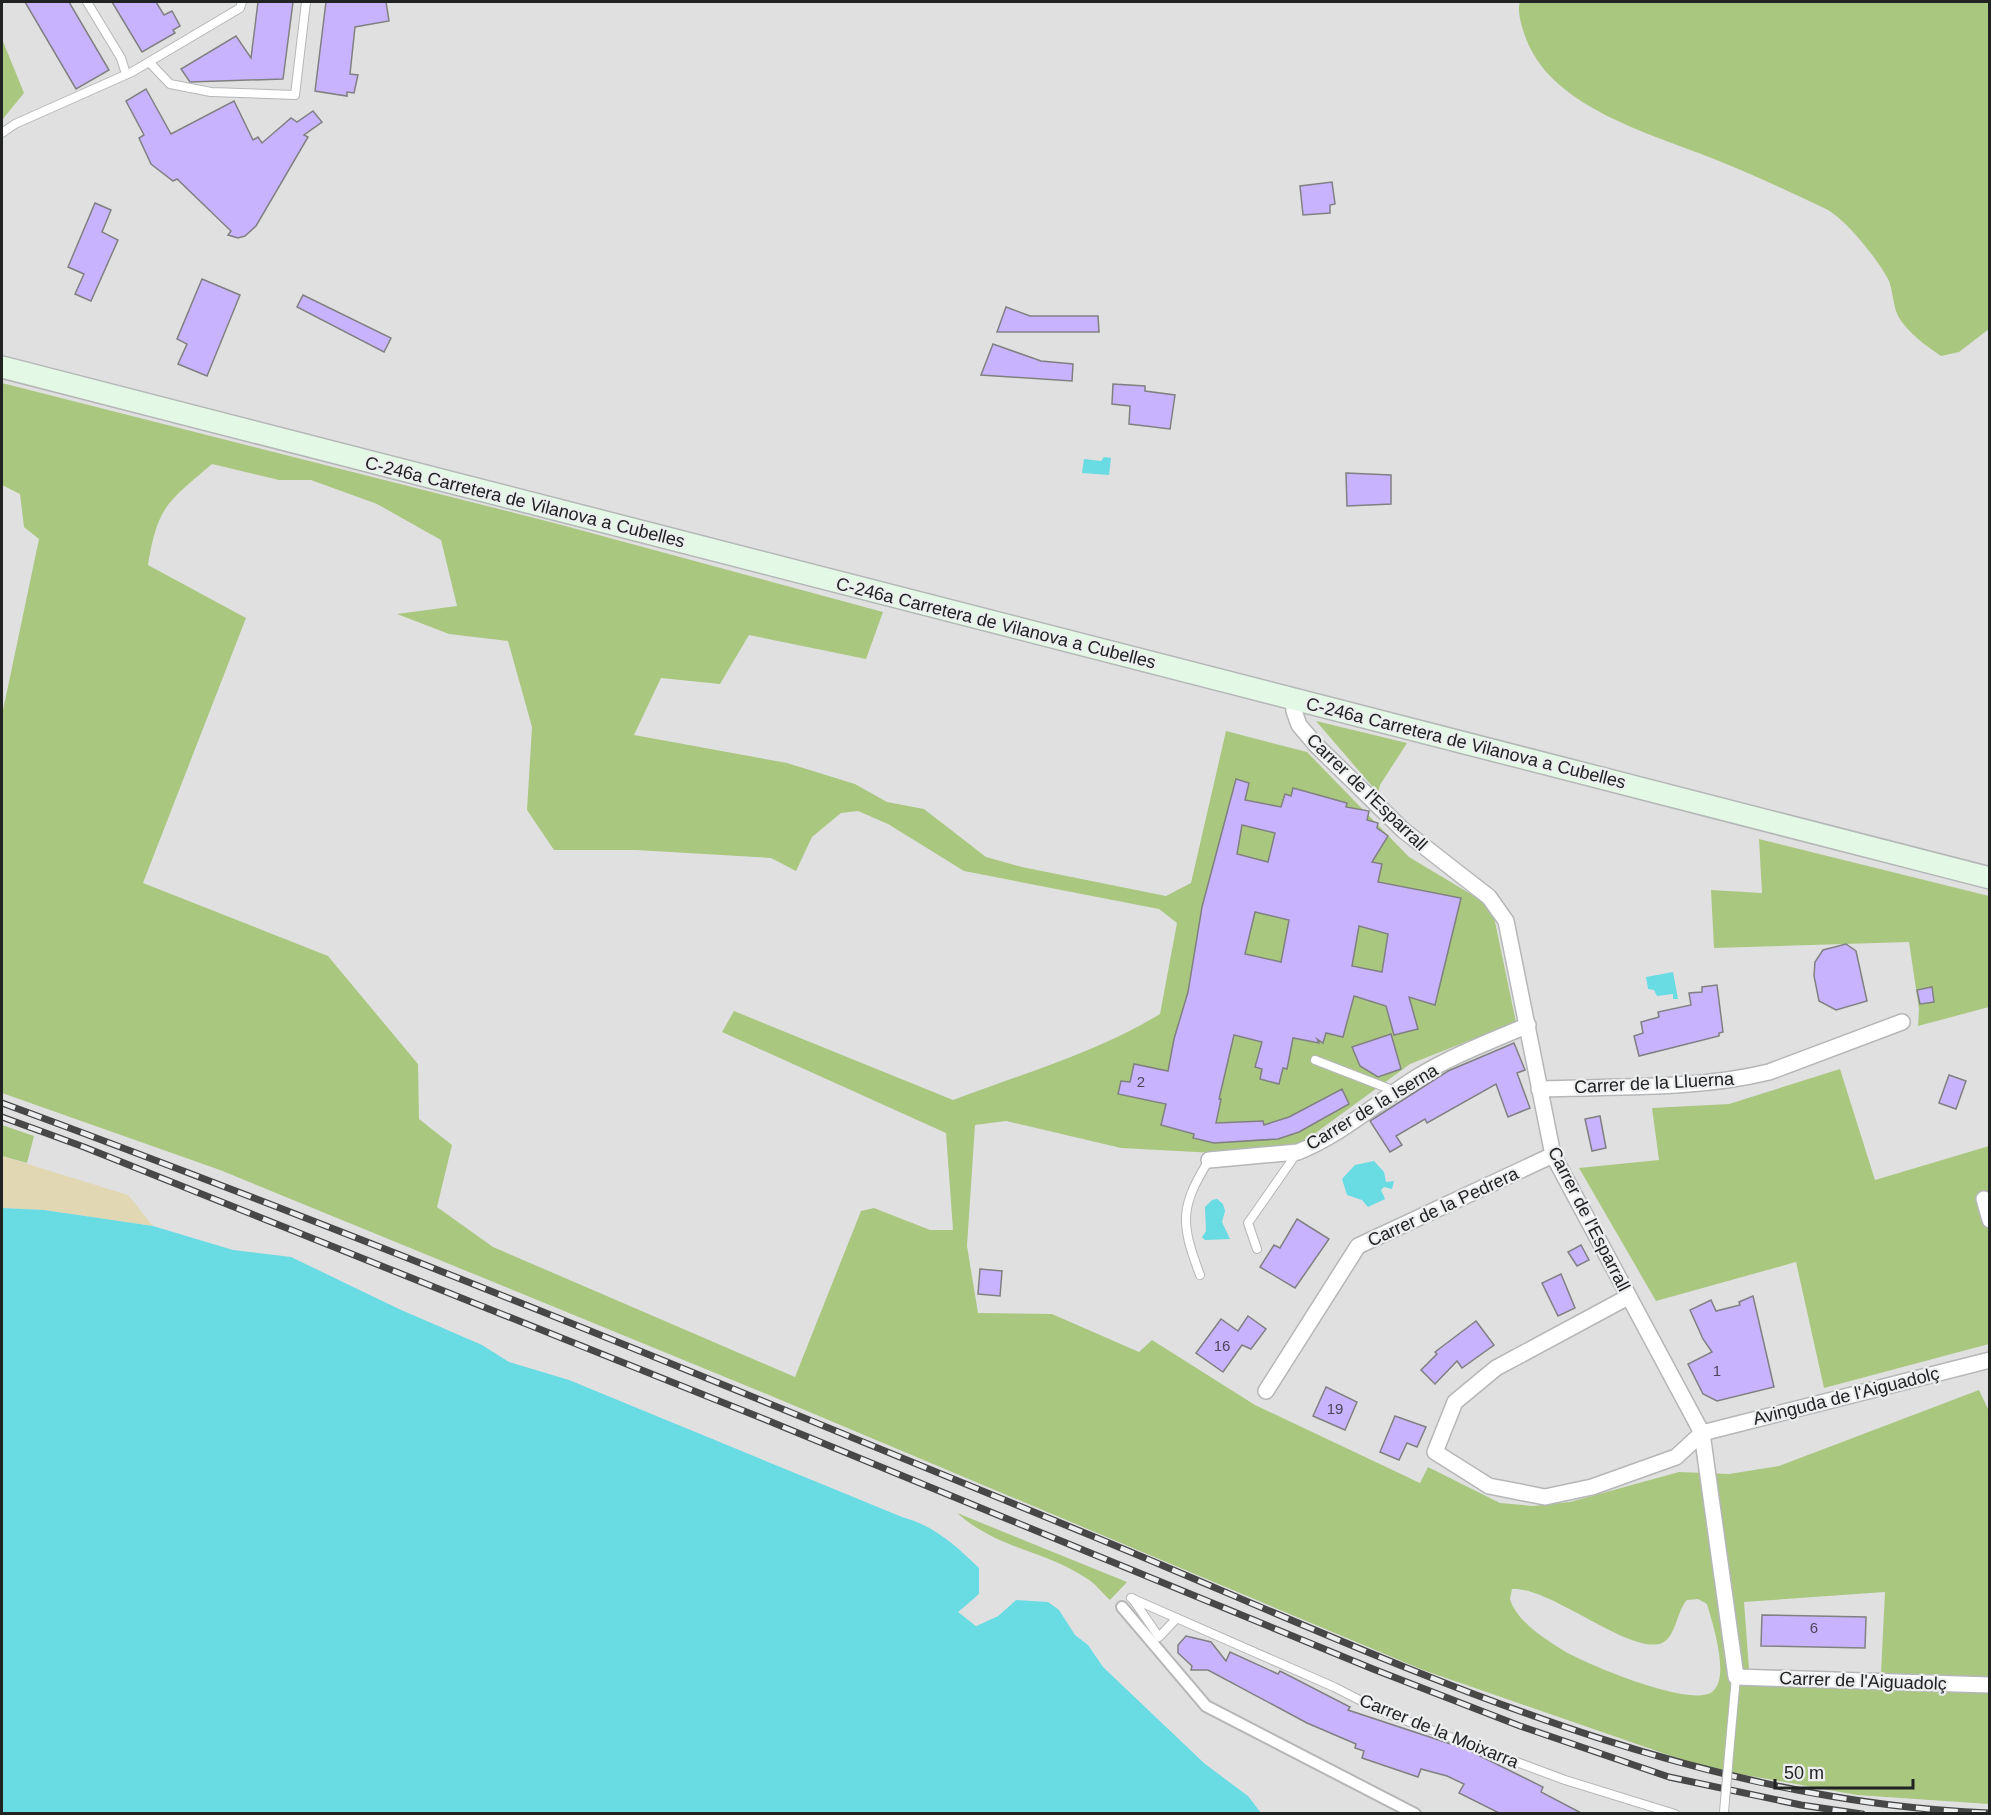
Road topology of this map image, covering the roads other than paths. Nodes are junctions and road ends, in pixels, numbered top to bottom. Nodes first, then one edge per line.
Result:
1 (87, 2) edge
2 (242, 2) edge
3 (306, 2) edge
4 (148, 62) junction
5 (126, 74) junction
6 (2, 133) edge
7 (2, 367) edge
8 (1294, 699) junction
9 (1989, 878) edge
10 (1902, 1022) dead end
11 (1528, 1025) junction
12 (1315, 1060) dead end
13 (1539, 1089) junction
14 (1396, 1092) junction
15 (1298, 1152) junction
16 (1553, 1155) junction
17 (1209, 1160) joint
18 (1984, 1199) dead end
19 (1989, 1220) edge
20 (1257, 1249) dead end
21 (1200, 1275) dead end
22 (1628, 1297) junction
23 (1989, 1360) edge
24 (1266, 1391) dead end
25 (1702, 1432) junction
26 (1122, 1607) dead end
27 (1177, 1618) junction
28 (1736, 1677) junction
29 (1989, 1685) edge
30 (1724, 1813) edge
31 (1415, 1814) edge
32 (1675, 1814) edge

1 - 5 lane
2 - 4 lane
3 - 4 lane
4 - 5 lane
5 - 6 lane
7 - 8 main road, C-246a Carretera de Vilanova a Cubelles
8 - 9 main road, C-246a Carretera de Vilanova a Cubelles
8 - 11 street, Carrer de l'Esparrall
10 - 13 street, Carrer de la Lluerna
11 - 13 street, Carrer de l'Esparrall
11 - 14 street, Carrer de la Iserna
12 - 14 lane
13 - 16 street, Carrer de l'Esparrall
14 - 15 street, Carrer de la Iserna
15 - 17 street, Carrer de la Iserna
15 - 20 lane
16 - 22 street, Carrer de l'Esparrall
16 - 24 street, Carrer de la Pedrera
17 - 21 lane
18 - 19 street
22 - 25 street, Carrer de l'Esparrall
22 - 25 street
23 - 25 street, Avinguda de l'Aiguadolç
25 - 28 street, Carrer de l'Esparrall
26 - 31 street
27 - 27 lane, Carrer de la Moixarra
27 - 32 lane, Carrer de la Moixarra
28 - 29 street, Carrer de l'Aiguadolç
28 - 30 lane, Carrer de l'Esparrall, bridge

